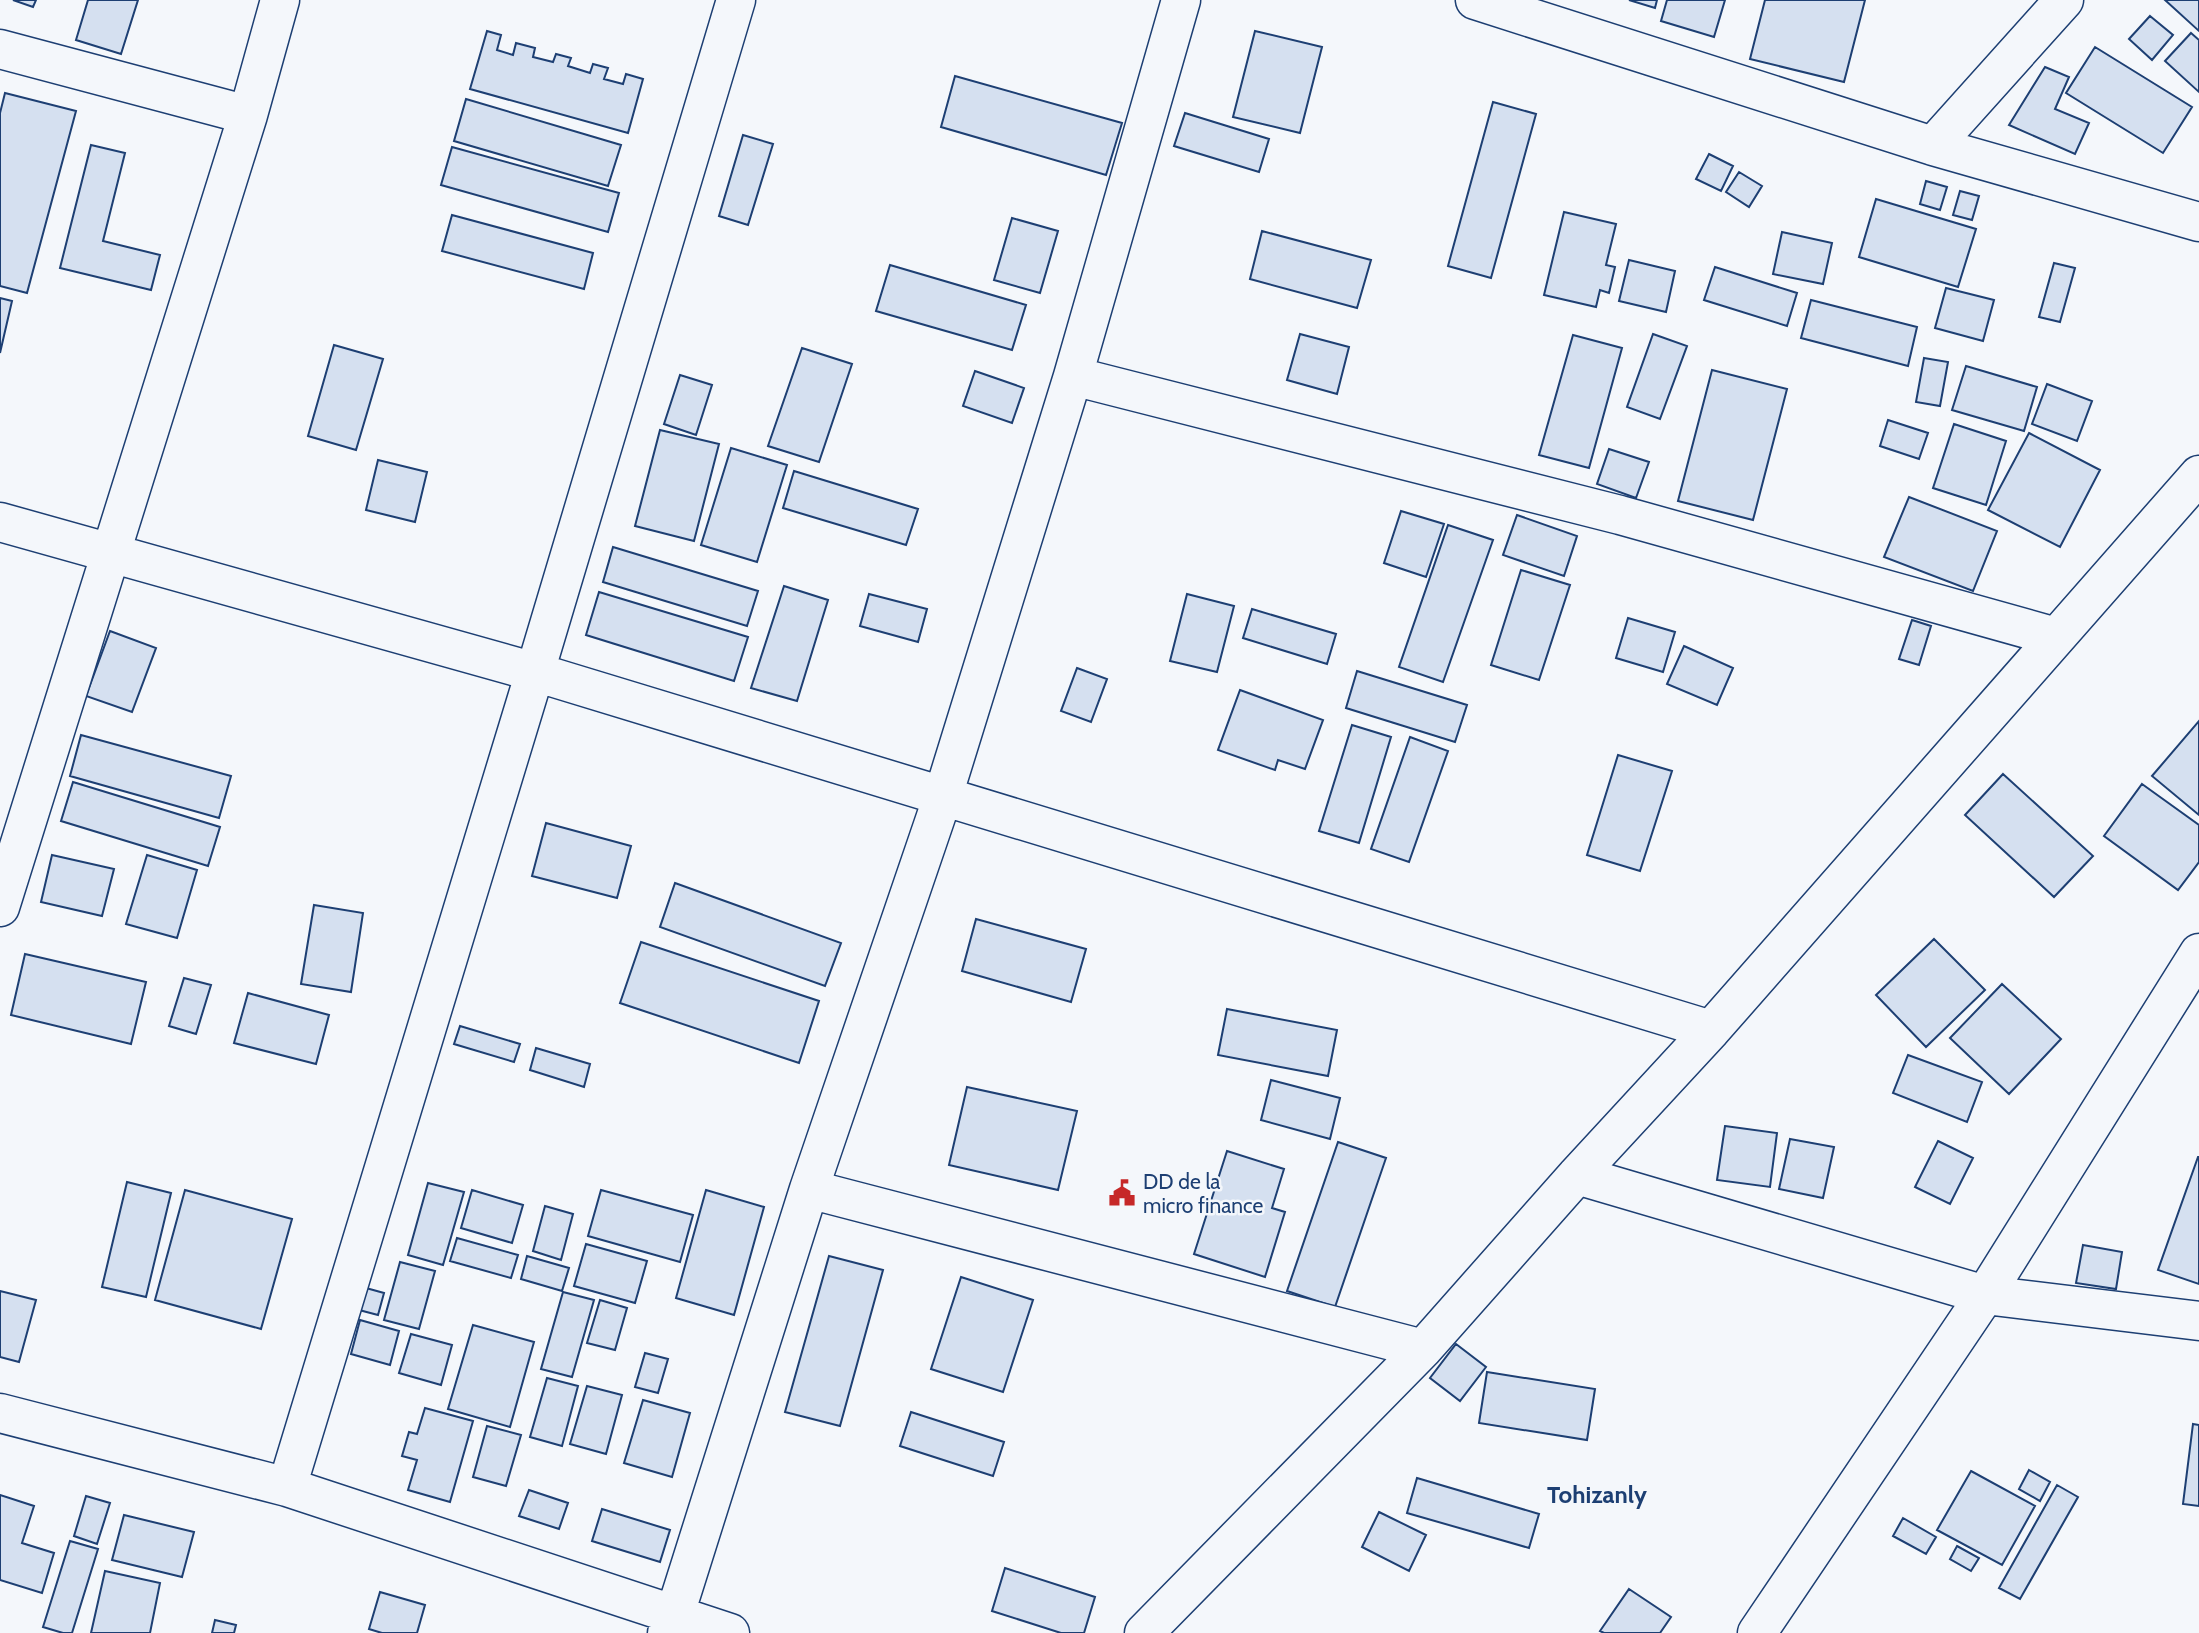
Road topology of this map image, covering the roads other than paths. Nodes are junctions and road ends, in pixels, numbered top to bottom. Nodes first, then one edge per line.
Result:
1 (280, 0) edge
2 (736, 0) edge
3 (1181, 0) edge
4 (1475, 0) edge
5 (2064, 0) edge
6 (0, 49) edge
7 (248, 115) junction
8 (1933, 146) junction
9 (2199, 222) edge
10 (1073, 376) junction
11 (2199, 475) edge
12 (0, 522) edge
13 (110, 552) junction
14 (2056, 637) junction
15 (535, 672) junction
16 (943, 796) junction
17 (0, 907) edge
18 (2199, 953) edge
19 (1711, 1030) junction
20 (1577, 1175) junction
21 (808, 1189) junction
22 (1985, 1295) junction
23 (2199, 1321) edge
24 (1423, 1349) junction
25 (0, 1413) edge
26 (286, 1487) junction
27 (671, 1623) edge
28 (730, 1633) edge
29 (1144, 1633) edge
30 (1757, 1633) edge

1 - 7 street
2 - 15 street
3 - 10 street
4 - 8 street
5 - 8 street
6 - 7 street
7 - 13 street
8 - 9 street
10 - 14 street
10 - 16 street
11 - 14 street
12 - 13 street
13 - 15 street
13 - 17 street
14 - 19 street
15 - 16 street
15 - 26 street
16 - 19 street
16 - 21 street
18 - 22 street
19 - 20 street
20 - 22 street
20 - 24 street
21 - 24 street
21 - 27 street
22 - 23 street
22 - 30 street
24 - 29 street
25 - 26 street
26 - 27 street
27 - 28 street

